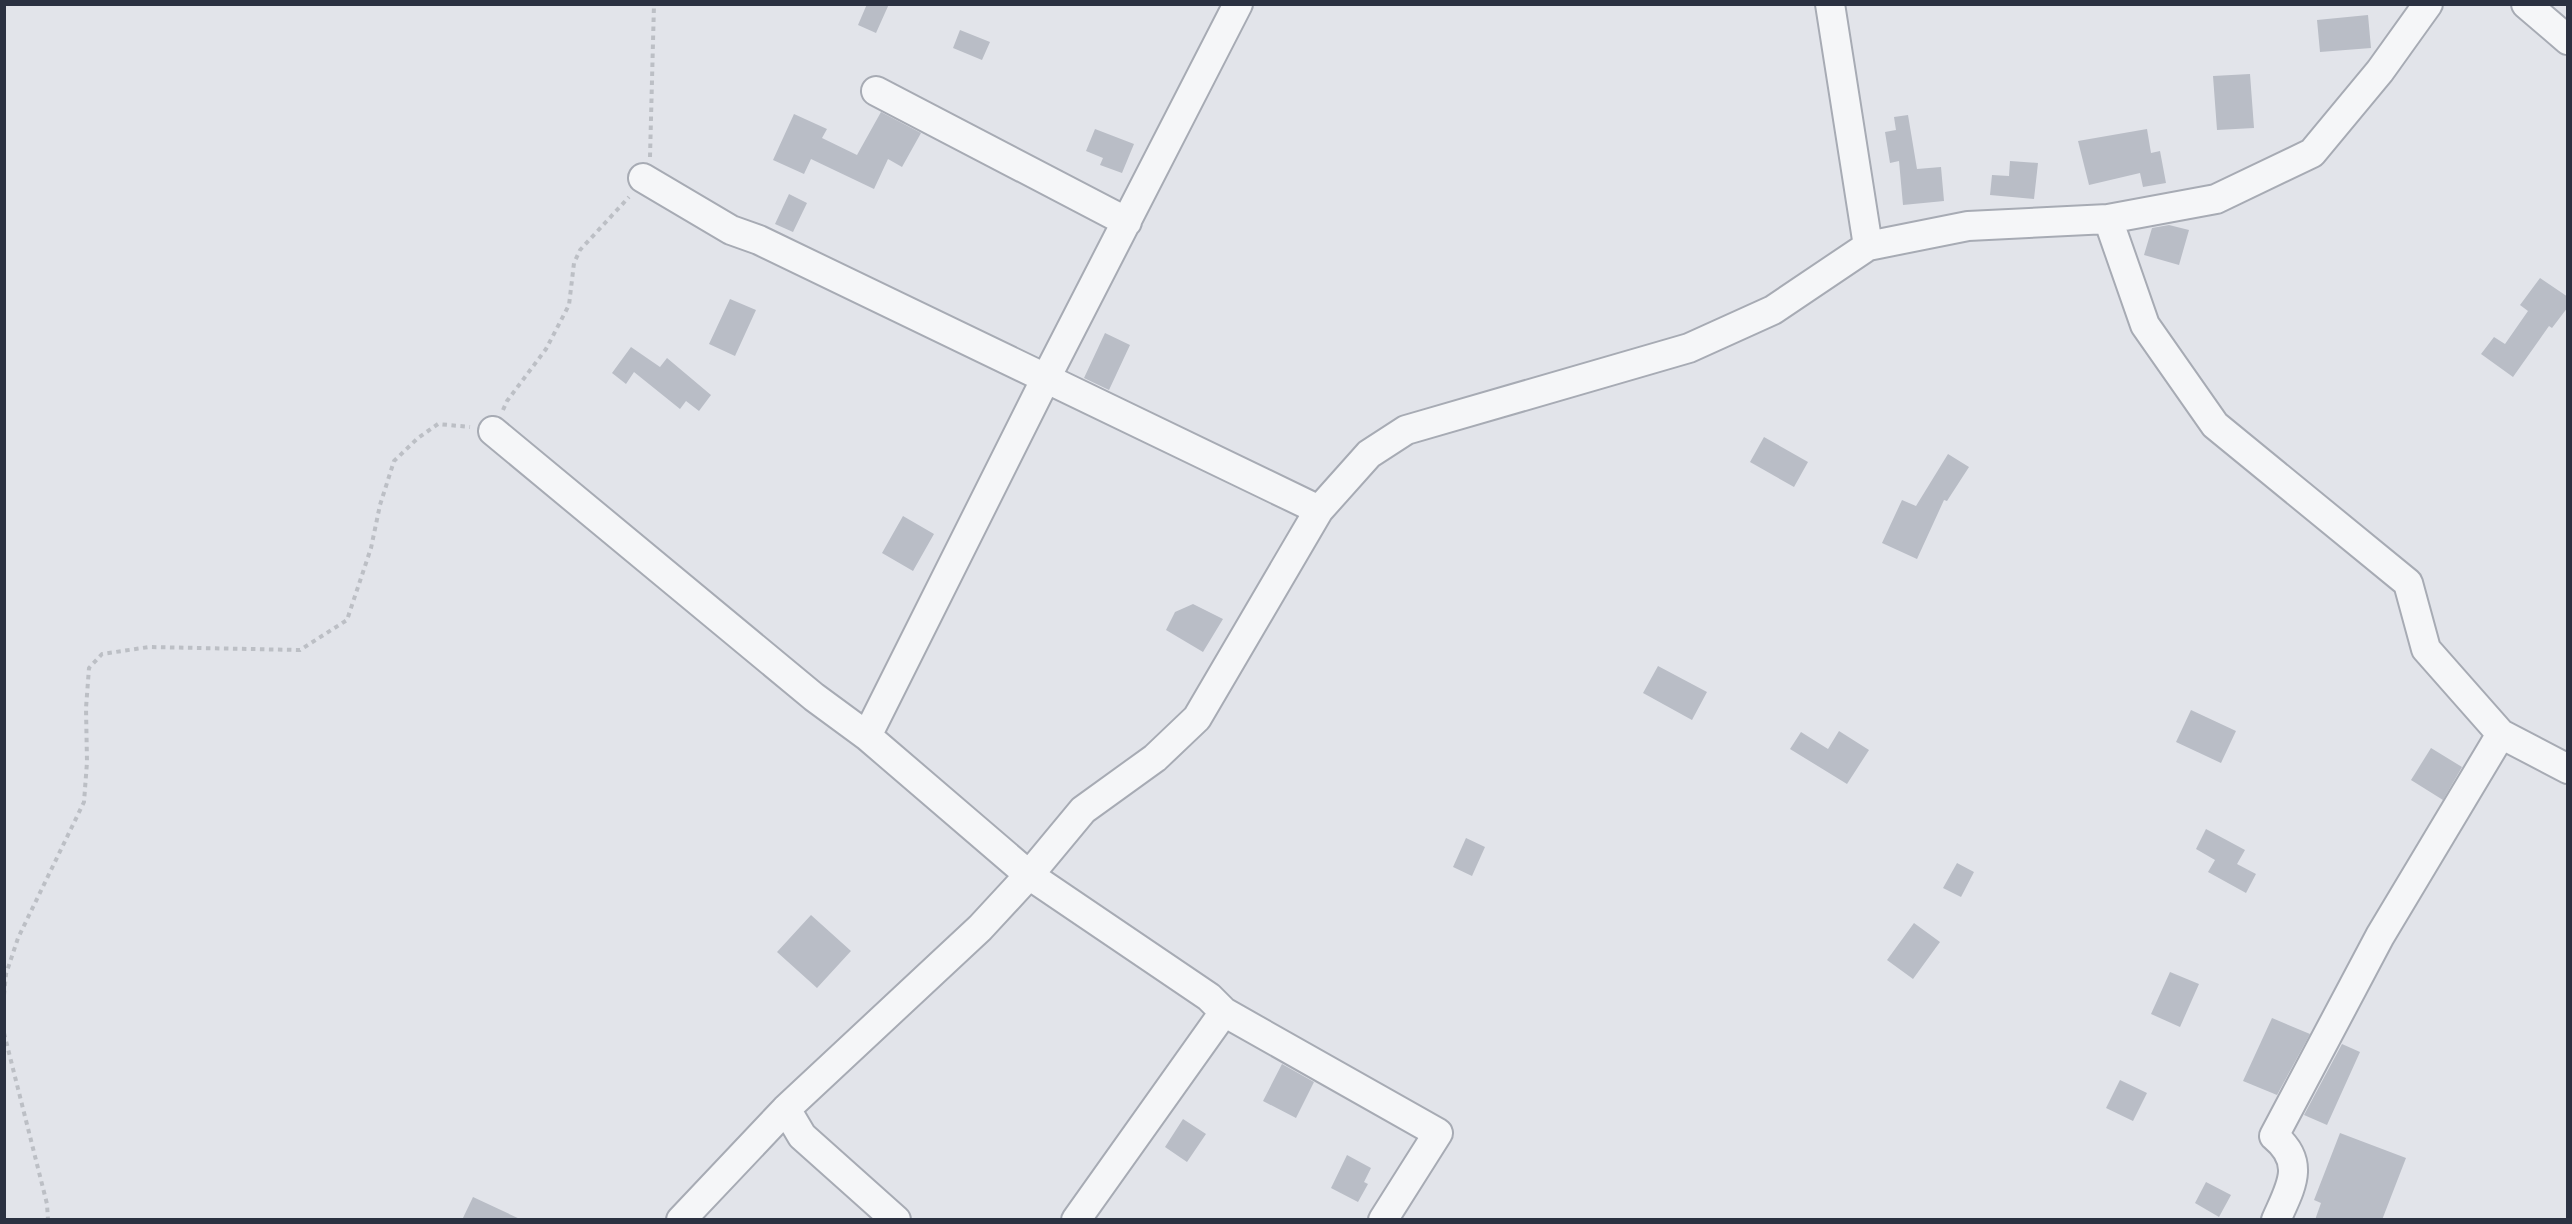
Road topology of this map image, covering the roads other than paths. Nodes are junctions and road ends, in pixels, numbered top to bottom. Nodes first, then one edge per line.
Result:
1 (1238, 4) edge
2 (1830, 4) edge
3 (2428, 4) edge
4 (2526, 4) edge
5 (2568, 40) edge
6 (876, 91) dead end
7 (643, 178) road end
8 (2108, 219) junction
9 (1127, 222) junction
10 (1868, 246) junction
11 (1046, 378) junction
12 (493, 432) road end
13 (1319, 510) junction
14 (2501, 734) junction
15 (867, 736) junction
16 (2568, 769) edge
17 (1029, 875) junction
18 (1224, 1012) junction
19 (786, 1109) junction
20 (681, 1220) edge
21 (896, 1220) edge
22 (1076, 1220) edge
23 (1383, 1220) edge
24 (2276, 1220) edge

1 - 9 street
2 - 10 street
3 - 8 street
4 - 5 street
6 - 9 street
7 - 11 street
8 - 10 street
8 - 14 street
9 - 11 street
10 - 13 street
11 - 13 street
11 - 15 street
12 - 15 street
13 - 17 street
14 - 16 street
14 - 24 street
15 - 17 street
17 - 18 street
17 - 19 street
18 - 22 street
18 - 23 street
19 - 20 street
19 - 21 street

